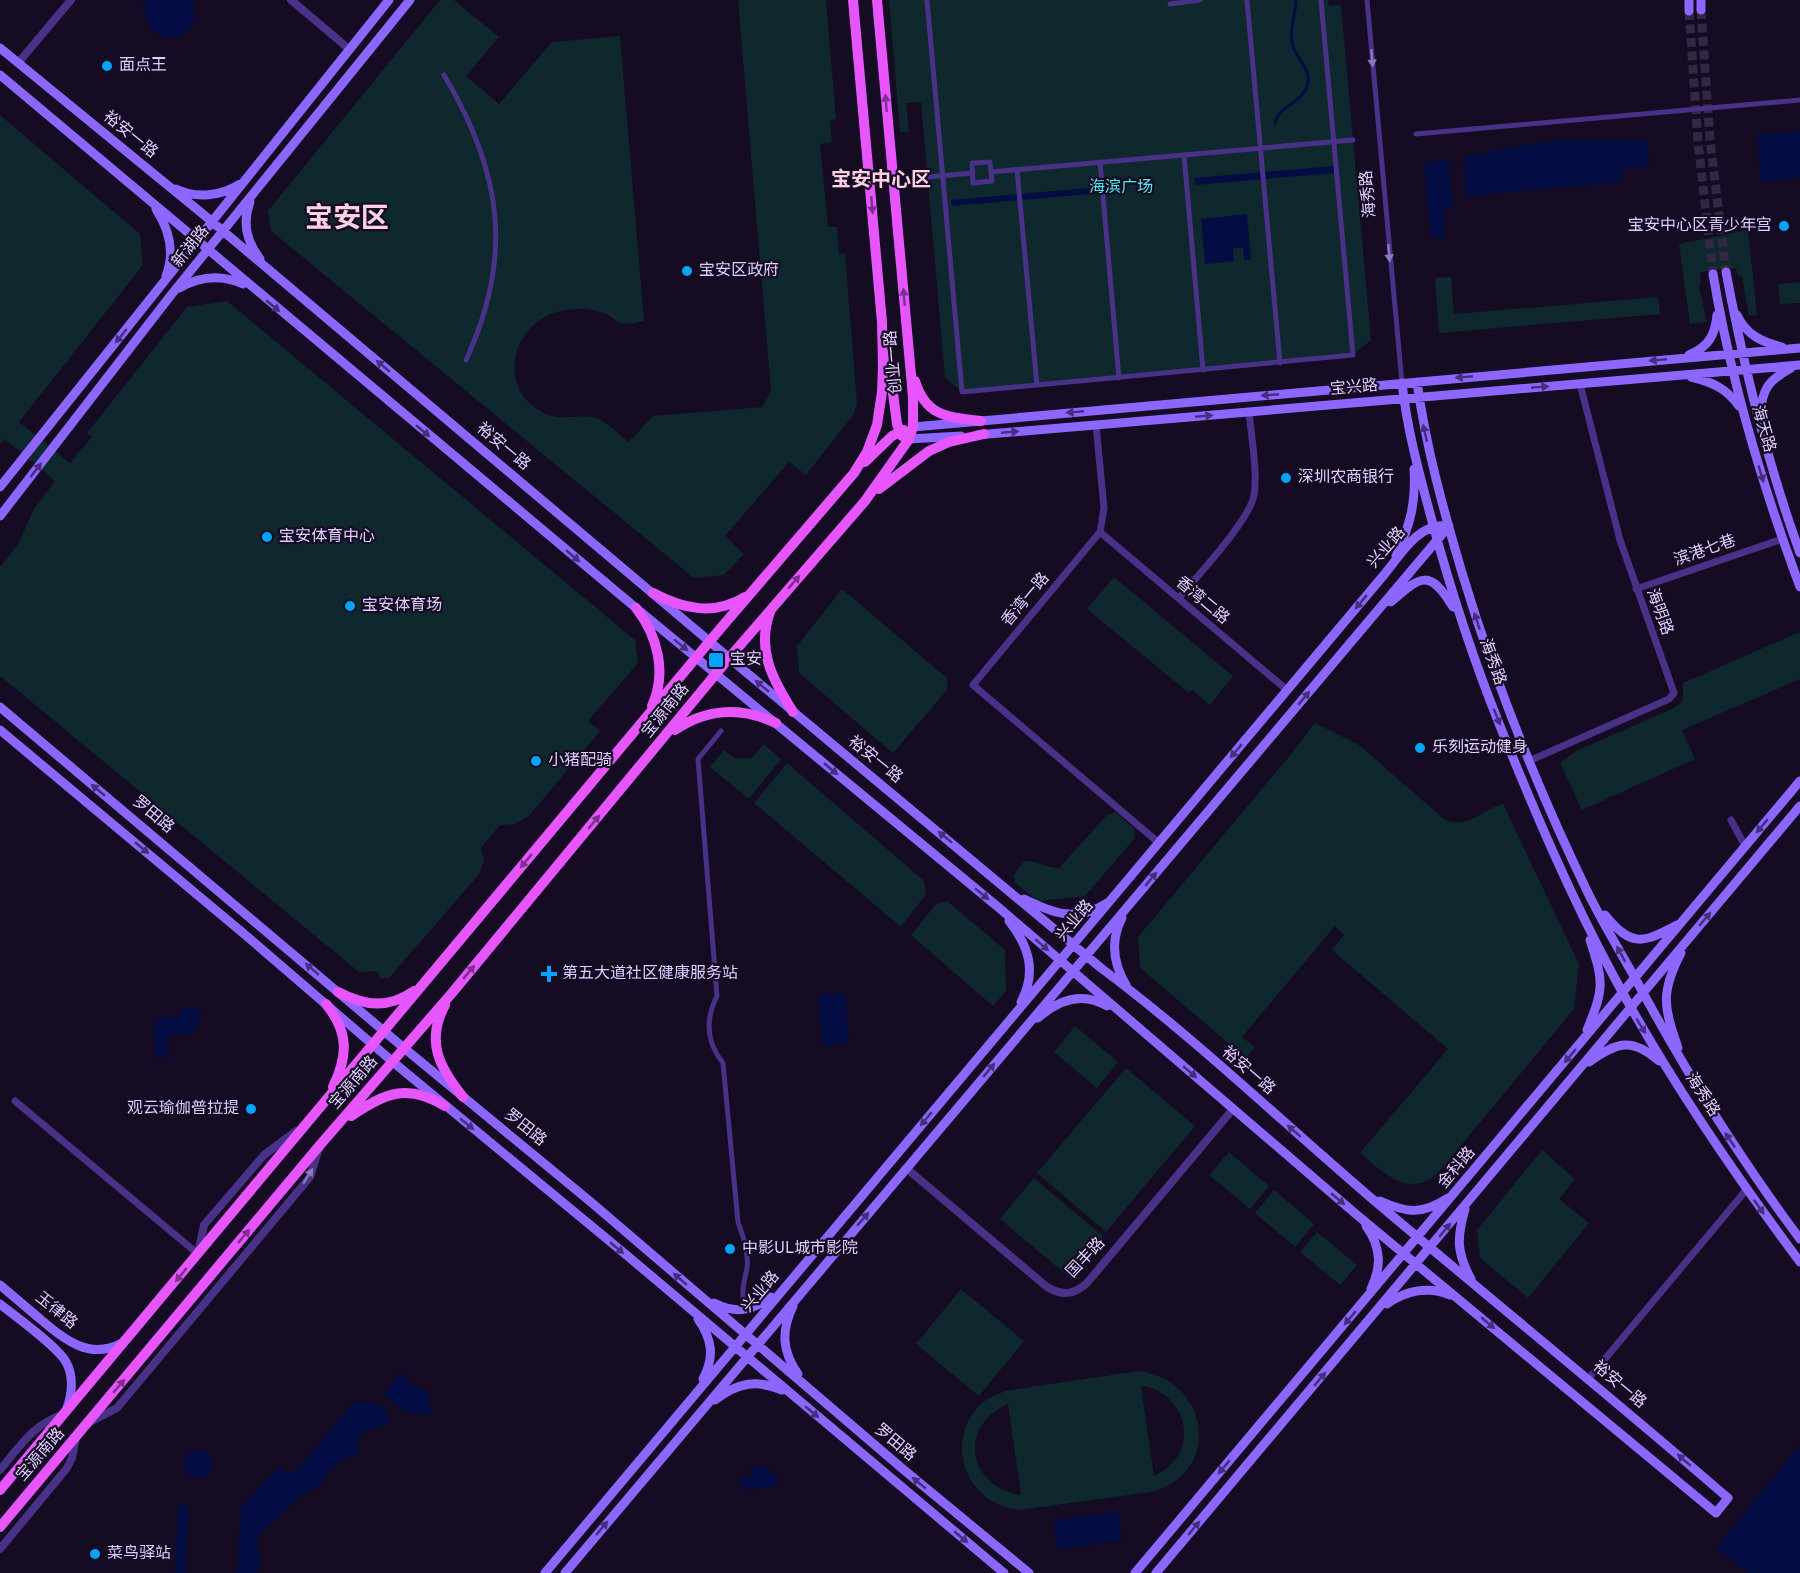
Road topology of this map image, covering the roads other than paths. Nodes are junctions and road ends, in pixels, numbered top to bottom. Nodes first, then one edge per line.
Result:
1 (71, 0) edge
2 (291, 0) edge
3 (389, 0) edge
4 (410, 0) edge
5 (853, 0) edge
6 (877, 0) edge
7 (927, 0) edge
8 (1200, 0) edge
9 (1247, 0) edge
10 (1321, 0) edge
11 (1367, 0) edge
12 (1689, 0) edge
13 (1701, 0) edge
14 (1170, 4) dead end
15 (401, 10) junction
16 (1701, 10) tunnel mouth
17 (1689, 11) tunnel mouth
18 (0, 48) edge
19 (349, 49) junction
20 (18, 63) junction
21 (0, 75) edge
22 (444, 75) dead end
23 (1800, 100) edge
24 (1416, 134) dead end
25 (1353, 140) dead end
26 (1334, 141) junction
27 (1261, 148) junction
28 (1184, 155) junction
29 (1100, 162) junction
30 (1017, 170) junction
31 (991, 172) junction
32 (973, 174) junction
33 (943, 176) junction
34 (927, 177) dead end
35 (162, 181) junction
36 (245, 181) junction
37 (256, 190) junction
38 (150, 200) junction
39 (212, 222) junction
40 (222, 231) junction
41 (197, 241) junction
42 (208, 250) junction
43 (268, 270) junction
44 (1726, 272) tunnel mouth
45 (1713, 274) tunnel mouth
46 (159, 287) junction
47 (252, 288) junction
48 (171, 295) junction
49 (1732, 302) junction
50 (1718, 304) junction
51 (140, 312) junction
52 (151, 321) junction
53 (882, 322) junction
54 (1797, 349) edge
55 (1742, 353) junction
56 (1729, 355) junction
57 (1680, 358) junction
58 (466, 360) dead end
59 (910, 363) junction
60 (1280, 363) junction
61 (1798, 365) edge
62 (1203, 370) junction
63 (1746, 370) junction
64 (1732, 371) junction
65 (1683, 375) junction
66 (1119, 378) junction
67 (1417, 382) junction
68 (1402, 383) junction
69 (1580, 384) junction
70 (1037, 385) junction
71 (1419, 398) junction
72 (1404, 399) junction
73 (1742, 410) junction
74 (1249, 412) junction
75 (981, 421) junction
76 (1759, 424) junction
77 (1096, 425) junction
78 (913, 427) junction
79 (899, 432) junction
80 (984, 434) junction
81 (909, 439) junction
82 (1414, 448) junction
83 (854, 473) junction
84 (0, 488) edge
85 (865, 501) junction
86 (0, 516) edge
87 (1433, 525) junction
88 (1449, 526) junction
89 (1100, 532) junction
90 (1437, 539) junction
91 (1782, 539) junction
92 (1800, 553) edge
93 (1391, 567) junction
94 (1800, 587) edge
95 (1636, 589) junction
96 (653, 592) junction
97 (751, 593) junction
98 (1179, 598) junction
99 (772, 607) junction
100 (636, 608) junction
101 (1375, 614) junction
102 (1462, 622) junction
103 (710, 642) junction
104 (696, 658) junction
105 (729, 658) junction
106 (716, 674) junction
107 (1287, 690) junction
108 (0, 707) edge
109 (793, 712) junction
110 (645, 720) junction
111 (776, 723) junction
112 (0, 730) edge
113 (721, 731) dead end
114 (665, 737) junction
115 (1529, 761) junction
116 (1800, 781) edge
117 (1800, 806) edge
118 (1731, 820) dead end
119 (1160, 843) junction
120 (1746, 846) junction
121 (1013, 893) junction
122 (1590, 897) junction
123 (1113, 898) junction
124 (998, 907) junction
125 (1127, 907) junction
126 (1580, 909) junction
127 (1682, 922) junction
128 (1689, 937) junction
129 (1074, 945) junction
130 (1086, 956) junction
131 (1060, 961) junction
132 (1073, 972) junction
133 (1635, 979) junction
134 (424, 984) junction
135 (338, 992) junction
136 (452, 993) junction
137 (1623, 993) junction
138 (1643, 993) junction
139 (1144, 1000) junction
140 (326, 1004) junction
141 (1630, 1008) junction
142 (1127, 1018) junction
143 (1005, 1026) junction
144 (384, 1031) junction
145 (1018, 1035) junction
146 (1582, 1040) junction
147 (373, 1045) junction
148 (404, 1048) junction
149 (393, 1062) junction
150 (1666, 1067) junction
151 (1578, 1071) junction
152 (1689, 1076) junction
153 (463, 1097) junction
154 (15, 1101) dead end
155 (326, 1101) junction
156 (445, 1106) junction
157 (1233, 1109) junction
158 (338, 1125) junction
159 (906, 1168) junction
160 (1747, 1189) junction
161 (1455, 1194) junction
162 (1369, 1196) junction
163 (1466, 1205) junction
164 (1358, 1215) junction
165 (1418, 1238) junction
166 (1800, 1239) edge
167 (1430, 1248) junction
168 (198, 1254) junction
169 (1404, 1254) junction
170 (1800, 1262) edge
171 (1417, 1264) junction
172 (1473, 1283) junction
173 (787, 1284) junction
174 (0, 1285) edge
175 (698, 1294) junction
176 (799, 1294) junction
177 (743, 1297) dead end
178 (1460, 1299) junction
179 (1365, 1301) junction
180 (0, 1304) edge
181 (687, 1306) junction
182 (1376, 1313) junction
183 (58, 1334) junction
184 (745, 1334) junction
185 (130, 1335) junction
186 (49, 1344) junction
187 (757, 1344) junction
188 (735, 1346) junction
189 (747, 1357) junction
190 (1589, 1378) junction
191 (806, 1386) junction
192 (691, 1398) junction
193 (796, 1398) junction
194 (701, 1411) junction
195 (65, 1413) junction
196 (76, 1438) junction
197 (0, 1470) edge
198 (0, 1490) edge
199 (0, 1527) edge
200 (0, 1550) edge
201 (545, 1573) edge
202 (565, 1573) edge
203 (1004, 1573) edge
204 (1029, 1573) edge
205 (1135, 1573) edge
206 (1156, 1573) edge

1 - 20 street
2 - 19 street
3 - 15 main road
3 - 19 main road, 新湖路
4 - 15 main road, 新湖路
5 -> 53 main road, 创业一路
59 -> 6 main road, 创业一路
7 - 33 street
8 - 14 street
9 - 27 street
10 - 26 street
11 -> 68 street, 海秀路
12 - 17 main road
13 - 16 main road
15 - 37 main road, 新湖路
18 - 20 main road, 裕安一路
19 - 36 main road, 新湖路
20 - 35 main road, 裕安一路
21 - 38 main road
22 - 58 street
23 - 24 street
25 - 26 street
26 - 27 street
26 - 60 street
27 - 28 street
27 - 60 street
28 - 29 street
28 - 62 street
29 - 30 street
29 - 66 street
30 - 31 street
30 - 70 street
31 - 32 street
31 - 32 street
32 - 33 street
33 - 34 street
33 - 70 street
35 - 36 main road
35 - 39 main road, 裕安一路
36 - 39 main road, 新湖路
37 - 40 main road, 新湖路
37 - 43 main road
38 - 41 main road
38 - 46 main road
39 - 40 main road, 裕安一路
39 - 41 main road, 新湖路
40 - 42 main road, 新湖路
40 - 43 main road, 裕安一路
41 - 42 main road
41 - 46 main road, 新湖路
42 - 47 main road
42 - 48 main road, 新湖路
96 -> 43 main road, 裕安一路
44 - 49 main road, 海天路
45 - 50 main road, 海天路
46 - 51 main road, 新湖路
47 - 48 main road
47 -> 100 main road
48 - 52 main road, 新湖路
49 - 54 main road
49 - 55 main road, 海天路
50 - 56 main road, 海天路
50 - 57 main road
51 - 52 main road
51 -> 84 main road, 新湖路
86 -> 52 main road, 新湖路
53 - 79 main road
53 - 83 main road, 创业一路
54 - 55 main road, 宝兴路
55 - 56 main road, 宝兴路
55 - 63 main road, 海天路
56 - 57 main road, 宝兴路
56 - 64 main road, 海天路
57 -> 67 main road, 宝兴路
59 - 75 main road
59 - 78 main road, 创业一路
60 - 62 street
61 - 63 main road, 宝兴路
61 - 76 main road
62 - 66 street
63 - 64 main road, 宝兴路
63 - 76 main road, 海天路
64 - 65 main road, 宝兴路
64 - 73 main road, 海天路
65 - 69 main road, 宝兴路
65 - 73 main road
66 - 70 street
67 - 68 main road, 宝兴路
67 - 71 main road, 海秀路
68 - 72 main road, 海秀路
68 -> 75 main road, 宝兴路
71 -> 69 main road, 宝兴路
69 - 95 street, 海明路
71 - 72 main road, 宝兴路
88 -> 71 main road, 海秀路
72 - 74 main road, 宝兴路
72 - 82 main road, 海秀路
73 -> 91 main road, 海天路
77 -> 74 main road, 宝兴路
74 - 98 street
75 - 78 main road, 宝兴路
76 - 92 main road, 海天路
80 -> 77 main road, 宝兴路
77 - 89 street
78 - 79 main road
78 - 81 main road, 创业一路
79 - 81 main road
79 - 83 main road
80 - 81 main road, 宝兴路
80 - 85 main road
81 - 85 main road, 创业一路
82 - 87 main road, 海秀路
82 - 93 main road
83 - 97 main road, 创业一路
99 -> 85 main road, 创业一路
87 - 88 main road
87 - 90 main road, 海秀路
87 - 93 main road, 兴业路
88 - 90 main road, 兴业路
115 -> 88 main road, 海秀路
89 - 98 street, 香湾二路
89 - 119 street, 香湾一路
90 - 101 main road, 兴业路
90 - 102 main road, 海秀路
91 - 94 main road, 海天路
91 - 95 street, 滨港七巷
93 -> 107 main road, 兴业路
95 - 115 street, 海明路
96 - 97 main road
96 - 103 main road, 裕安一路
97 - 103 main road, 创业一路
98 - 107 street, 香湾二路
99 - 105 main road, 创业一路
99 - 109 main road
100 -> 104 main road
100 - 110 main road
101 - 102 main road
125 -> 101 main road, 兴业路
102 -> 126 main road, 海秀路
103 - 104 main road, 宝源南路
103 - 105 main road, 裕安一路
104 - 106 main road
104 - 110 main road, 宝源南路
105 - 106 main road, 宝源南路
109 -> 105 main road, 裕安一路
106 - 111 main road
106 - 114 main road, 宝源南路
107 -> 119 main road, 兴业路
135 -> 108 main road, 罗田路
121 -> 109 main road, 裕安一路
110 -> 134 main road, 宝源南路
111 - 114 main road
111 -> 124 main road
112 -> 140 main road, 罗田路
113 - 177 street
136 -> 114 main road, 宝源南路
115 - 122 main road, 海秀路
116 -> 120 main road, 金科路
128 -> 117 main road, 金科路
118 - 120 street
119 - 123 main road, 兴业路
120 - 127 main road, 金科路
121 - 123 main road
121 - 129 main road, 裕安一路
122 - 127 main road
133 -> 122 main road, 海秀路
123 - 129 main road, 兴业路
124 -> 131 main road
124 - 143 main road
125 - 130 main road, 兴业路
125 - 139 main road
126 - 137 main road, 海秀路
126 - 146 main road
127 - 133 main road, 金科路
128 - 138 main road, 金科路
128 - 152 main road
129 - 130 main road, 裕安一路
129 - 131 main road, 兴业路
130 - 132 main road, 兴业路
130 - 139 main road, 裕安一路
131 - 132 main road
131 - 143 main road, 兴业路
132 - 142 main road
132 - 145 main road, 兴业路
133 - 137 main road, 金科路
133 - 138 main road, 海秀路
134 - 135 main road
134 - 144 main road, 宝源南路
135 - 144 main road, 罗田路
136 - 148 main road, 宝源南路
136 - 153 main road
137 - 141 main road, 海秀路
137 - 146 main road, 金科路
138 - 141 main road, 金科路
138 - 152 main road, 海秀路
162 -> 139 main road, 裕安一路
140 - 147 main road, 罗田路
140 - 155 main road
141 -> 150 main road, 海秀路
141 - 151 main road, 金科路
142 - 145 main road
142 -> 157 main road
143 -> 173 main road, 兴业路
144 - 147 main road, 宝源南路
144 - 148 main road, 罗田路
159 -> 145 main road, 兴业路
146 -> 161 main road, 金科路
147 - 149 main road, 罗田路
147 - 155 main road, 宝源南路
148 - 149 main road, 宝源南路
148 - 153 main road, 罗田路
149 - 156 main road, 罗田路
149 - 158 main road, 宝源南路
150 - 151 main road
150 - 160 main road, 海秀路
151 - 163 main road, 金科路
166 -> 152 main road, 海秀路
175 -> 153 main road, 罗田路
154 - 168 street
155 - 168 main road, 宝源南路
156 - 158 main road
156 -> 181 main road, 罗田路
157 - 159 street, 国丰路
157 -> 164 main road
196 -> 158 main road, 宝源南路
176 -> 159 main road, 兴业路
160 -> 170 main road, 海秀路
160 - 190 street
161 - 162 main road
161 - 165 main road, 金科路
162 - 165 main road, 裕安一路
167 -> 163 main road, 金科路
163 - 172 main road
164 - 169 main road
164 - 179 main road
165 - 167 main road, 裕安一路
165 - 169 main road, 金科路
167 - 171 main road, 金科路
167 - 172 main road, 裕安一路
168 -> 185 main road, 宝源南路
169 - 171 main road
169 - 179 main road, 金科路
171 - 178 main road
171 - 182 main road, 金科路
172 - 190 main road, 裕安一路
173 - 175 main road
173 - 184 main road, 兴业路
174 - 183 main road, 玉律路
175 - 184 main road, 罗田路
176 - 187 main road, 兴业路
176 - 191 main road
178 - 182 main road
178 -> 190 main road, 裕安一路
179 -> 205 main road, 金科路
180 - 186 main road, 玉律路
181 - 188 main road, 罗田路
181 - 192 main road
206 -> 182 main road, 金科路
183 - 185 main road, 玉律路
183 - 186 main road
184 - 187 main road, 罗田路
184 - 188 main road, 兴业路
185 - 195 main road, 宝源南路
186 - 195 main road, 玉律路
187 - 189 main road, 兴业路
187 - 191 main road, 罗田路
188 - 189 main road, 罗田路
188 - 192 main road, 兴业路
189 - 193 main road, 罗田路
189 - 194 main road, 兴业路
204 -> 191 main road, 罗田路
192 - 201 main road, 兴业路
193 - 194 main road
193 -> 203 main road, 罗田路
202 -> 194 main road, 兴业路
195 - 197 street
195 - 198 main road, 宝源南路
196 - 199 main road, 宝源南路
196 - 200 street

